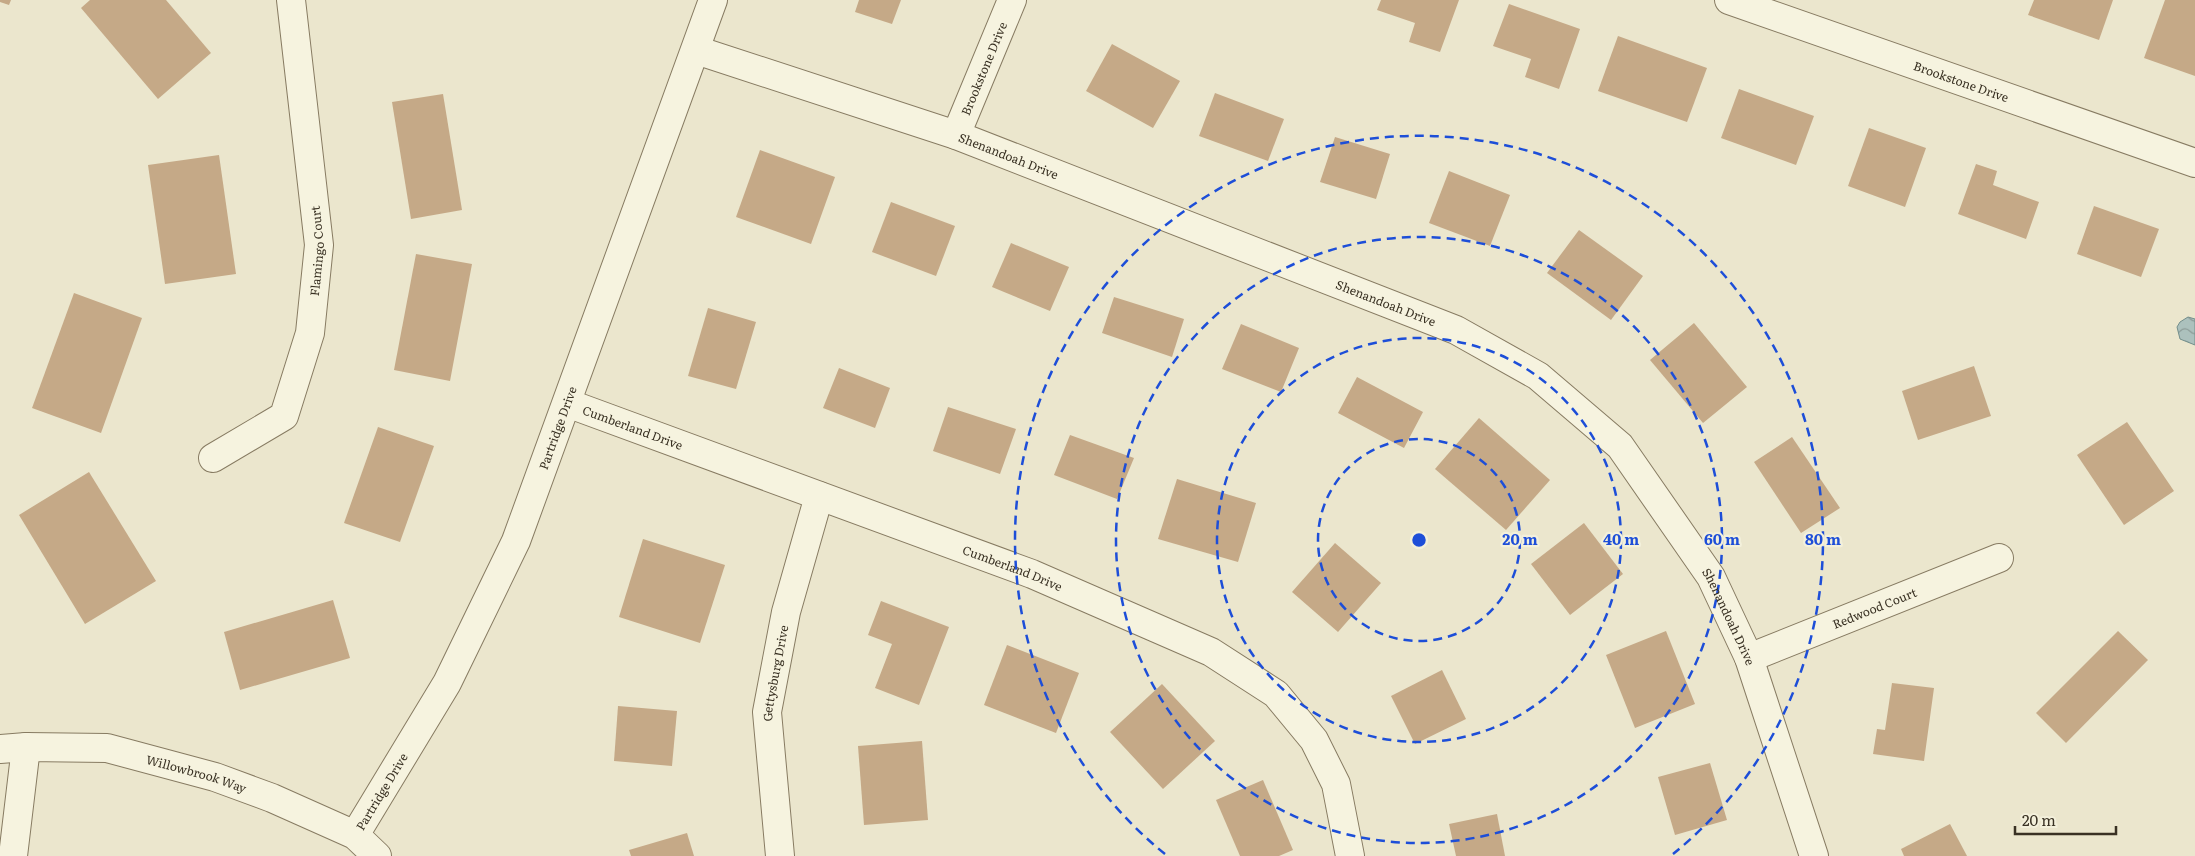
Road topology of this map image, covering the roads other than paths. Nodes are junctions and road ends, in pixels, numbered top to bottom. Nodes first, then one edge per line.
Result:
1 (291, 0) edge
2 (713, 0) edge
3 (1012, 0) edge
4 (1728, 0) edge
5 (696, 50) junction
6 (956, 136) junction
7 (2195, 163) edge
8 (567, 403) junction
9 (213, 458) dead end
10 (819, 496) junction
11 (1999, 558) dead end
12 (1749, 658) junction
13 (13, 748) edge
14 (356, 835) junction
15 (13, 856) edge
16 (377, 856) edge
17 (780, 856) edge
18 (1350, 856) edge
19 (1814, 856) edge

1 - 9 street, Flamingo Court
2 - 5 street, Partridge Drive
3 - 6 street, Brookstone Drive
4 - 7 street, Brookstone Drive
5 - 6 street, Shenandoah Drive
5 - 8 street, Partridge Drive
6 - 12 street, Shenandoah Drive
8 - 10 street, Cumberland Drive
8 - 14 street, Partridge Drive
10 - 17 street, Gettysburg Drive
10 - 18 street, Cumberland Drive
11 - 12 street, Redwood Court
12 - 19 street, Shenandoah Drive
13 - 14 street, Willowbrook Way
13 - 15 street
14 - 16 street, Willowbrook Way

